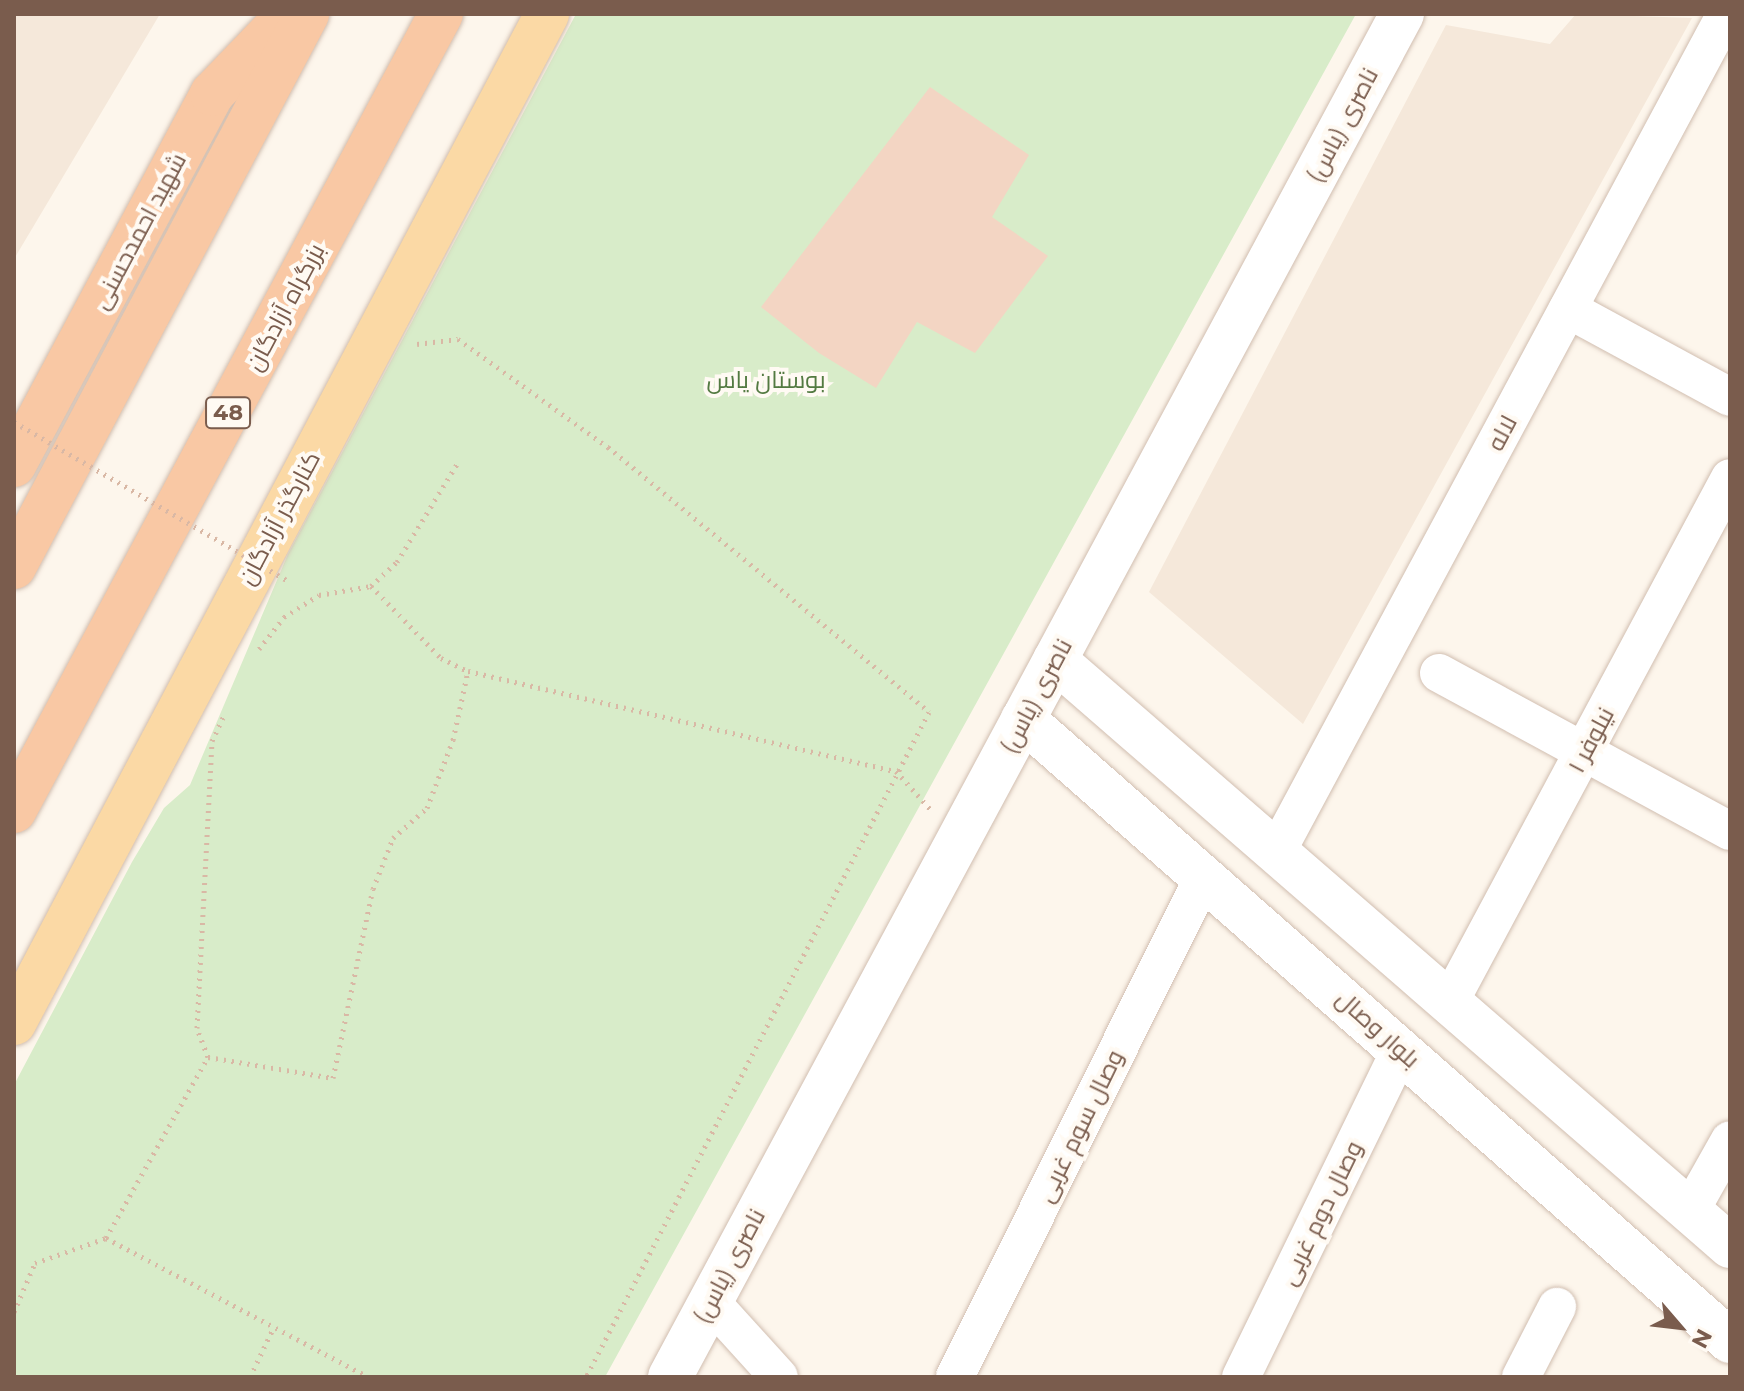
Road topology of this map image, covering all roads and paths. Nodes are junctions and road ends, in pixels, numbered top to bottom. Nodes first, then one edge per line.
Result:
1 (289, 14) edge
2 (307, 14) edge
3 (441, 14) edge
4 (547, 14) edge
5 (1402, 14) edge
6 (1726, 14) edge
7 (1568, 309) junction
8 (412, 345) dead end
9 (1730, 397) edge
10 (14, 422) edge
11 (459, 461) dead end
12 (14, 465) edge
13 (1730, 478) edge
14 (14, 567) edge
15 (288, 581) dead end
16 (371, 586) junction
17 (1055, 660) junction
18 (250, 661) dead end
19 (468, 671) junction
20 (1439, 673) dead end
21 (231, 701) dead end
22 (1023, 719) junction
23 (1585, 751) junction
24 (896, 771) junction
25 (14, 811) edge
26 (1730, 831) edge
27 (958, 840) junction
28 (1277, 851) junction
29 (1204, 876) junction
30 (1450, 1001) junction
31 (14, 1023) edge
32 (1401, 1049) junction
33 (208, 1057) junction
34 (1730, 1140) edge
35 (1690, 1211) junction
36 (106, 1238) junction
37 (1730, 1246) edge
38 (711, 1302) junction
39 (1557, 1307) dead end
40 (14, 1312) edge
41 (274, 1327) junction
42 (1730, 1341) edge
43 (250, 1377) edge
44 (368, 1377) edge
45 (586, 1377) edge
46 (670, 1377) edge
47 (779, 1377) edge
48 (955, 1377) edge
49 (1241, 1377) edge
50 (1521, 1377) edge

1 - 12 highway, شهید احمدحسنی
2 - 14 highway
3 - 25 highway, بزرگراه آزادگان / 48
4 - 31 main road, کنارگذر آزادگان
5 - 17 main road, ناصری (یاس)
6 - 7 street, لاله
7 - 9 street
7 - 28 street, لاله
8 - 24 path
10 - 15 path, bridge
11 - 16 path
13 - 23 street, نیلوفر ۱
16 - 18 path
16 - 19 path
17 - 22 main road, ناصری (یاس)
17 - 28 main road
19 - 24 path
19 - 33 path
20 - 23 street
21 - 33 path
22 - 27 main road, ناصری (یاس)
22 - 29 main road, بلوار وصال
23 - 26 street
23 - 30 street, نیلوفر ۱
24 - 27 path
24 - 45 path
27 - 38 main road, ناصری (یاس)
28 - 30 main road
29 - 32 main road, بلوار وصال
29 - 48 street, وصال سوم غربی
30 - 35 main road
32 - 42 main road, بلوار وصال
32 - 49 street, وصال دوم غربی
33 - 36 path
34 - 35 street
35 - 37 main road
36 - 40 path
36 - 41 path
38 - 46 main road, ناصری (یاس)
38 - 47 street
39 - 50 street
41 - 43 path
41 - 44 path

